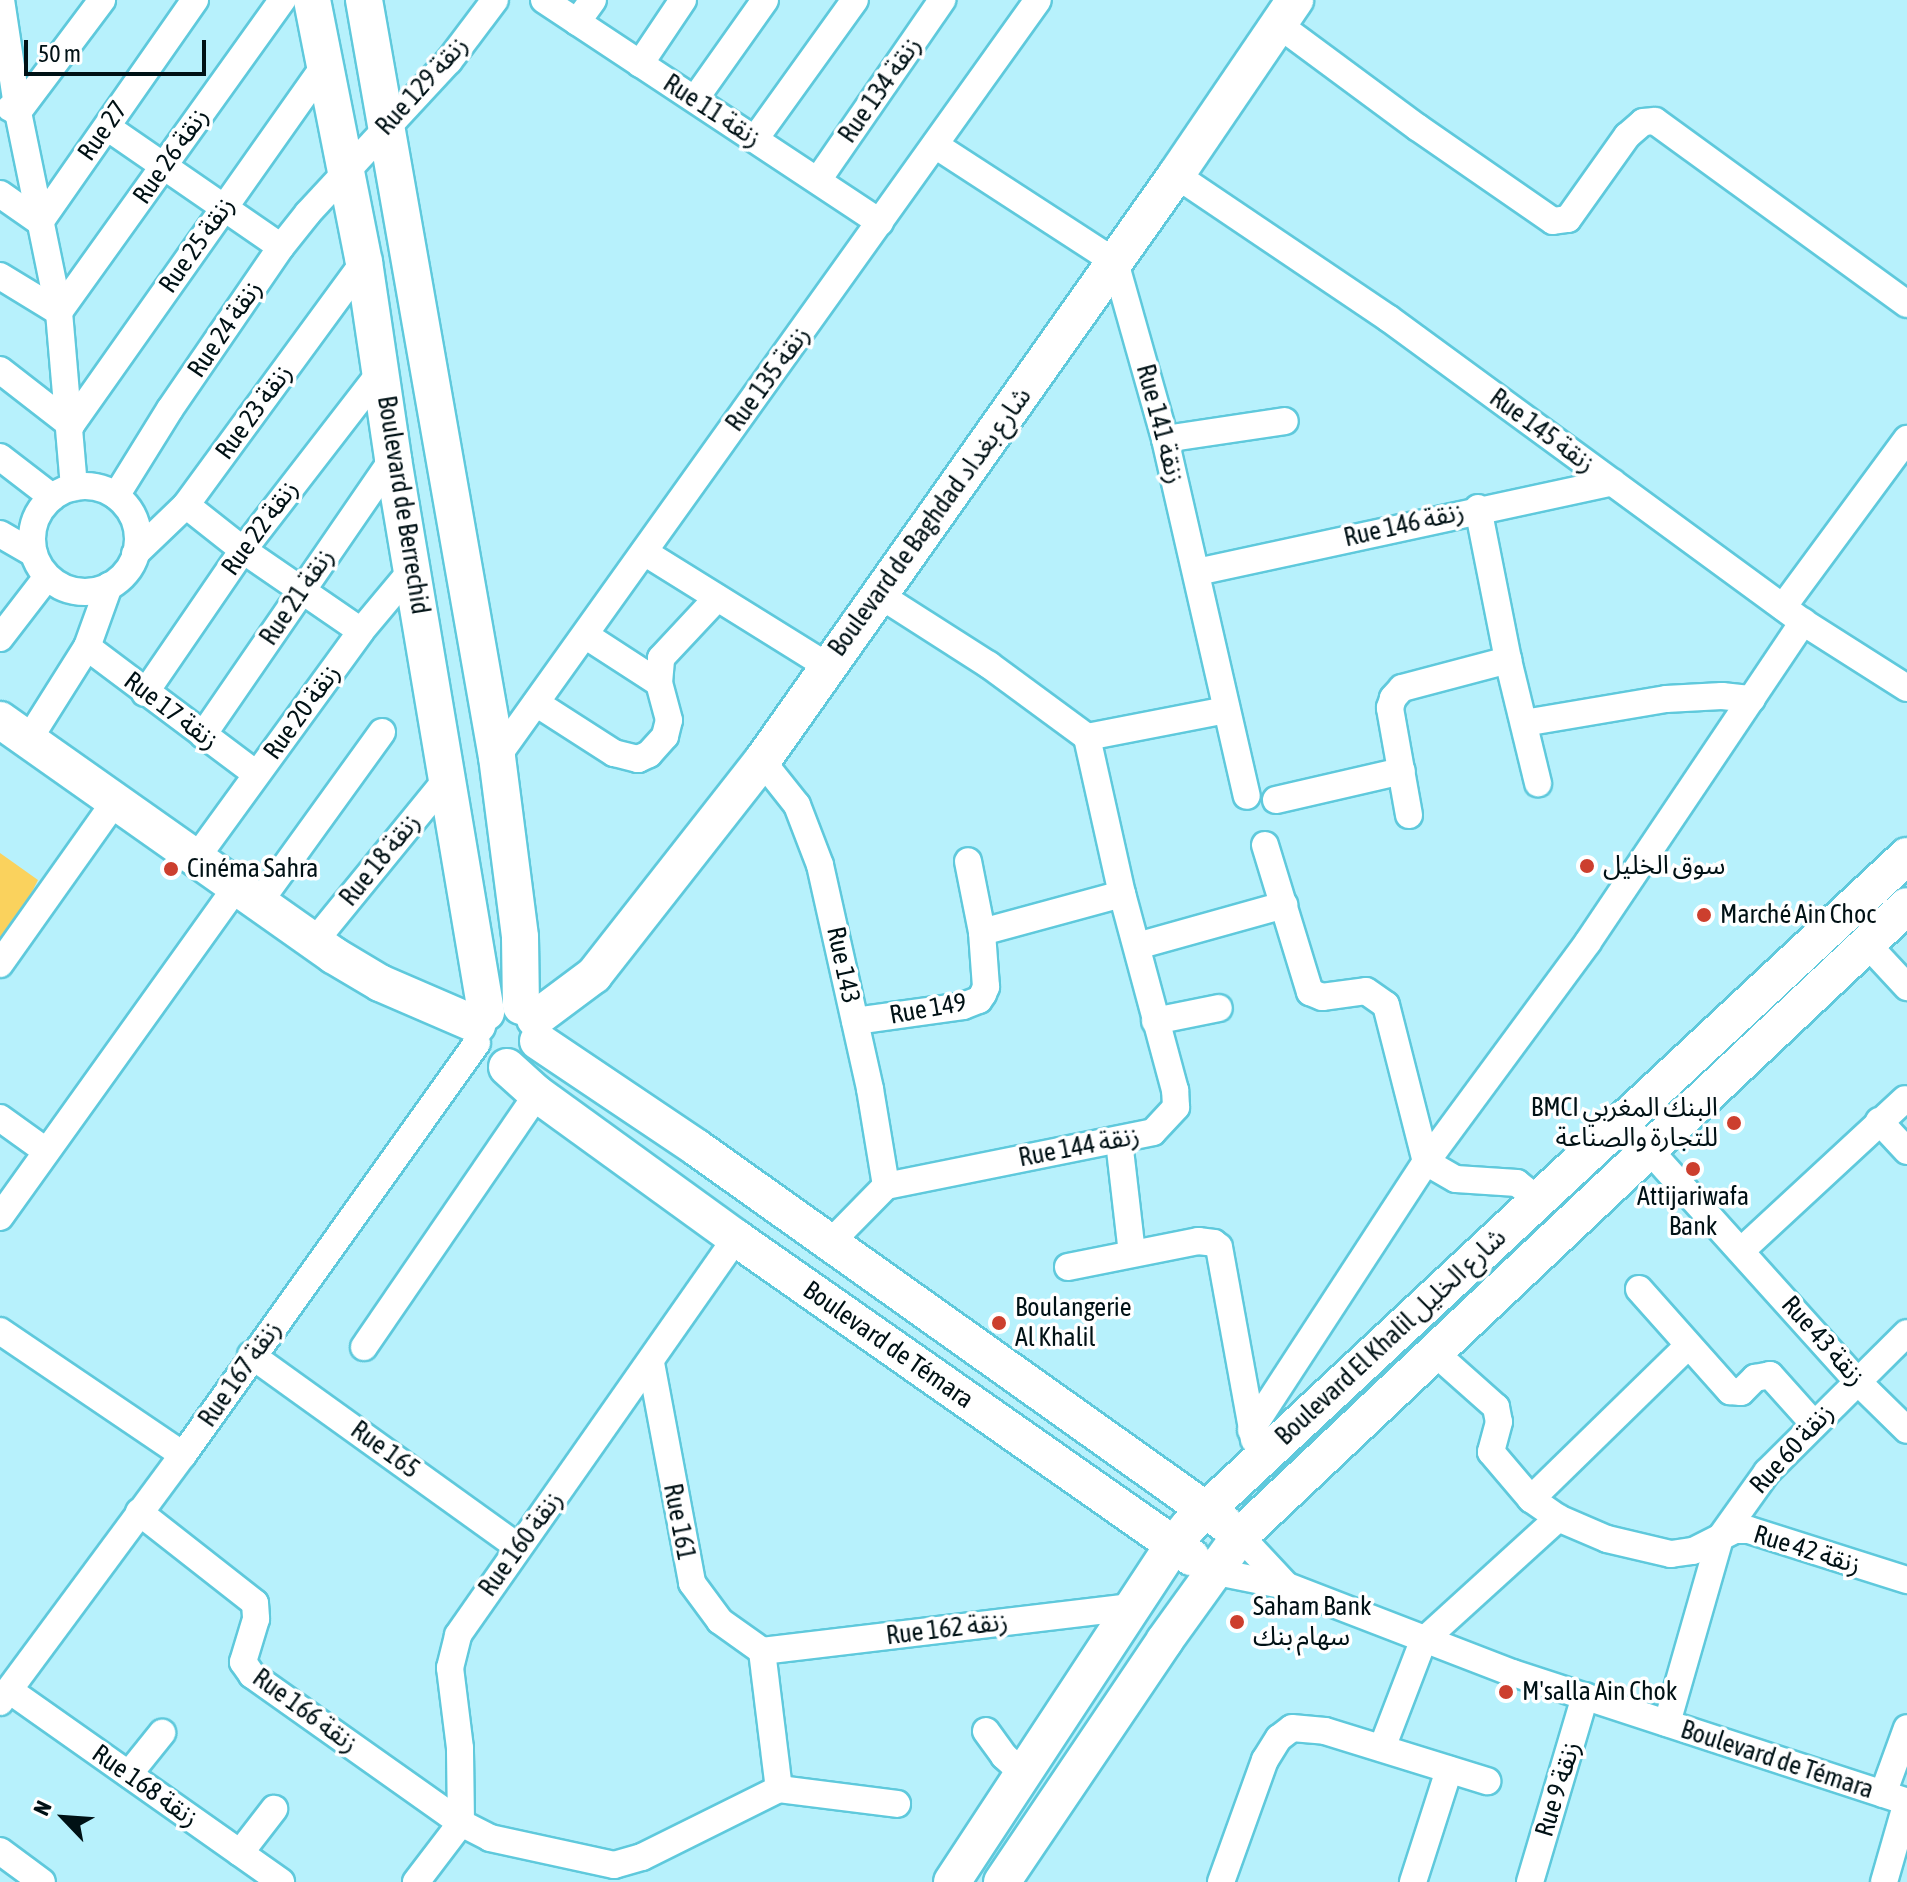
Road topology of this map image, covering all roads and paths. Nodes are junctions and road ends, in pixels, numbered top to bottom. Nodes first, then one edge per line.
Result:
1 (102, 0) edge
2 (195, 0) edge
3 (282, 0) edge
4 (312, 0) edge
5 (364, 0) edge
6 (495, 0) edge
7 (544, 0) edge
8 (593, 0) edge
9 (683, 0) edge
10 (765, 0) edge
11 (855, 0) edge
12 (942, 0) edge
13 (1038, 0) edge
14 (4, 4) edge
15 (1287, 12) edge
16 (577, 22) junction
17 (640, 64) junction
18 (324, 66) junction
19 (695, 99) junction
20 (9, 107) edge
21 (107, 127) junction
22 (386, 128) junction
23 (755, 139) junction
24 (935, 145) junction
25 (165, 165) junction
26 (347, 170) junction
27 (1176, 175) junction
28 (818, 180) junction
29 (0, 194) edge
30 (223, 207) junction
31 (40, 222) junction
32 (880, 222) junction
33 (281, 247) junction
34 (364, 262) junction
35 (1115, 262) junction
36 (0, 276) edge
37 (1907, 304) edge
38 (59, 312) junction
39 (0, 370) edge
40 (382, 370) junction
41 (1285, 421) dead end
42 (71, 425) junction
43 (1165, 439) junction
44 (1907, 439) edge
45 (0, 457) edge
46 (393, 459) junction
47 (1612, 482) junction
48 (63, 492) junction
49 (116, 496) junction
50 (186, 505) junction
51 (1478, 508) junction
52 (0, 534) edge
53 (243, 550) junction
54 (644, 552) junction
55 (135, 554) junction
56 (40, 565) junction
57 (412, 570) junction
58 (1197, 572) junction
59 (109, 586) junction
60 (303, 591) junction
61 (878, 594) junction
62 (717, 598) junction
63 (1793, 614) junction
64 (361, 631) junction
65 (585, 635) junction
66 (0, 638) edge
67 (87, 647) junction
68 (1508, 660) junction
69 (827, 666) junction
70 (659, 683) junction
71 (1907, 688) edge
72 (145, 693) junction
73 (1752, 699) junction
74 (536, 703) junction
75 (1226, 710) junction
76 (1524, 723) junction
77 (15, 729) edge
78 (382, 732) dead end
79 (203, 735) junction
80 (1087, 737) junction
81 (497, 757) junction
82 (762, 761) junction
83 (1402, 771) junction
84 (256, 774) junction
85 (447, 779) junction
86 (1538, 783) dead end
87 (1247, 796) dead end
88 (116, 800) junction
89 (1276, 800) dead end
90 (1409, 815) dead end
91 (1265, 845) dead end
92 (1907, 856) edge
93 (197, 857) junction
94 (968, 861) dead end
95 (1122, 894) junction
96 (247, 895) junction
97 (1284, 905) junction
98 (1907, 906) edge
99 (982, 932) junction
100 (314, 942) junction
101 (1867, 944) junction
102 (1137, 946) junction
103 (0, 964) edge
104 (1907, 987) edge
105 (1219, 1008) dead end
106 (855, 1021) junction
107 (1155, 1021) junction
108 (531, 1022) junction
109 (480, 1027) junction
110 (507, 1067) junction
111 (537, 1094) junction
112 (1905, 1099) dead end
113 (0, 1118) edge
114 (1879, 1121) junction
115 (1624, 1122) junction
116 (1119, 1141) junction
117 (1650, 1147) junction
118 (46, 1151) junction
119 (1907, 1151) edge
120 (1426, 1162) junction
121 (886, 1186) junction
122 (1539, 1201) junction
123 (0, 1217) edge
124 (736, 1238) junction
125 (830, 1243) junction
126 (1742, 1250) junction
127 (1132, 1253) junction
128 (1068, 1267) dead end
129 (1639, 1289) dead end
130 (0, 1331) edge
131 (1907, 1333) edge
132 (1688, 1346) junction
133 (364, 1347) dead end
134 (1434, 1352) junction
135 (251, 1355) junction
136 (651, 1363) junction
137 (1856, 1380) junction
138 (1814, 1424) junction
139 (1907, 1430) edge
140 (1255, 1444) junction
141 (183, 1455) junction
142 (1531, 1499) junction
143 (1206, 1509) junction
144 (139, 1512) junction
145 (1558, 1518) junction
146 (1240, 1536) junction
147 (1720, 1538) junction
148 (1173, 1545) junction
149 (518, 1547) junction
150 (1212, 1571) junction
151 (1907, 1580) edge
152 (1287, 1586) junction
153 (1133, 1607) junction
154 (1423, 1641) junction
155 (762, 1651) junction
156 (5, 1696) edge
157 (1585, 1696) junction
158 (1667, 1723) junction
159 (1907, 1728) edge
160 (986, 1731) dead end
161 (162, 1733) dead end
162 (1382, 1748) junction
163 (1449, 1770) junction
164 (1023, 1773) junction
165 (129, 1774) junction
166 (1487, 1781) dead end
167 (779, 1789) junction
168 (1899, 1800) edge
169 (897, 1804) dead end
170 (274, 1809) dead end
171 (461, 1823) junction
172 (0, 1851) edge
173 (240, 1853) junction
174 (610, 1873) edge
175 (1014, 1879) edge
176 (42, 1882) edge
177 (281, 1882) edge
178 (416, 1882) edge
179 (952, 1882) edge
180 (1221, 1882) edge
181 (1413, 1882) edge
182 (1530, 1882) edge
183 (1884, 1882) edge

1 - 20 street
2 - 21 street, Rue 27
3 - 25 street, Rue 26 زنقة
4 - 18 street, Boulevard de Berrechid
5 - 22 street, Boulevard de Berrechid
6 - 22 street, Rue 129 زنقة
7 - 16 street, Rue 11 زنقة
8 - 16 street
9 - 17 street
10 - 19 street
11 - 23 street
12 - 28 street, Rue 134 زنقة
13 - 24 street, Rue 135 زنقة
14 - 20 street
15 - 27 street, Boulevard de Baghdad شارع بغداد
15 - 37 street
16 - 17 street, Rue 11 زنقة
17 - 19 street, Rue 11 زنقة
18 - 26 street, Boulevard de Berrechid
18 - 30 street, Rue 25 زنقة
19 - 23 street, Rue 11 زنقة
20 - 31 street
21 - 25 street
21 - 31 street, Rue 27
22 - 26 street, Rue 129 زنقة
22 - 81 street, Boulevard de Berrechid
23 - 28 street, Rue 11 زنقة
24 - 32 street, Rue 135 زنقة
24 - 35 street
25 - 30 street
25 - 38 street, Rue 26 زنقة
26 - 33 street, Rue 24 زنقة
26 - 34 street, Boulevard de Berrechid
27 - 35 street, Boulevard de Baghdad شارع بغداد
27 - 47 street, Rue 145 زنقة
28 - 32 street, Rue 11 زنقة
29 - 31 street
30 - 33 street
30 - 42 street, Rue 25 زنقة
31 - 38 street
32 - 54 street, Rue 135 زنقة
33 - 49 street, Rue 24 زنقة
34 - 40 street, Boulevard de Berrechid
34 - 50 street, Rue 23 زنقة
35 - 43 street, Rue 141 زنقة
35 - 61 street, Boulevard de Baghdad شارع بغداد
36 - 38 street
38 - 42 street
39 - 42 street
40 - 46 street, Boulevard de Berrechid
40 - 53 street, Rue 22 زنقة
41 - 43 street
42 - 48 street
43 - 58 street, Rue 141 زنقة
44 - 63 street
45 - 48 street
46 - 57 street, Boulevard de Berrechid
46 - 60 street, Rue 21 زنقة
47 - 51 street, Rue 146 زنقة
47 - 63 street, Rue 145 زنقة
48 - 49 street
48 - 56 street
49 - 55 street
50 - 53 street
50 - 55 street, Rue 23 زنقة
51 - 58 street, Rue 146 زنقة
51 - 68 street
52 - 56 street
53 - 60 street
53 - 72 street, Rue 22 زنقة
54 - 62 street
54 - 65 street, Rue 135 زنقة
55 - 59 street
56 - 59 street
56 - 66 street
57 - 64 street, Rue 20 زنقة
57 - 85 street, Boulevard de Berrechid
58 - 75 street, Rue 141 زنقة
59 - 67 street
60 - 64 street
60 - 79 street, Rue 21 زنقة
61 - 69 street, Boulevard de Baghdad شارع بغداد
61 - 80 street
62 - 69 street
62 - 70 street
63 - 71 street, Rue 145 زنقة
63 - 73 street
64 - 84 street, Rue 20 زنقة
65 - 70 street
65 - 74 street, Rue 135 زنقة
67 - 72 street, Rue 17 زنقة
67 - 77 street
68 - 76 street
68 - 83 street
69 - 82 street, Boulevard de Baghdad شارع بغداد
70 - 74 street
72 - 79 street, Rue 17 زنقة
73 - 76 street
73 - 120 street
74 - 81 street, Rue 135 زنقة
75 - 80 street
75 - 87 street, Rue 141 زنقة
76 - 86 street
77 - 88 street
78 - 96 street
79 - 84 street, Rue 17 زنقة
80 - 95 street, Rue 144 زنقة
81 - 108 street, Boulevard de Berrechid
82 - 106 street, Rue 143
82 - 108 street, Boulevard de Baghdad شارع بغداد
83 - 89 street
83 - 90 street
84 - 93 street, Rue 20 زنقة
85 - 100 street, Rue 18 زنقة
85 - 109 street, Boulevard de Berrechid
88 - 93 street
88 - 103 street
91 - 97 street
92 - 115 street, Boulevard El Khalil شارع الخليل
93 - 96 street
94 - 99 street, Rue 149
95 - 99 street
95 - 102 street, Rue 144 زنقة
96 - 100 street
96 - 118 street
97 - 102 street
97 - 120 street
98 - 101 street, Boulevard El Khalil شارع الخليل
99 - 106 street, Rue 149
100 - 109 street
101 - 104 street
101 - 117 street, Boulevard El Khalil شارع الخليل
102 - 107 street, Rue 144 زنقة
105 - 107 street
106 - 121 street, Rue 143
107 - 116 street, Rue 144 زنقة
108 - 109 street
108 - 110 street
108 - 125 street, Boulevard de Témara
109 - 110 street
109 - 135 street, Rue 167 زنقة
110 - 111 street, Boulevard de Témara
111 - 124 street, Boulevard de Témara
111 - 133 street
112 - 114 street
113 - 118 street
114 - 119 street
114 - 126 street
115 - 117 street, Rue 43 زنقة
115 - 122 street, Boulevard El Khalil شارع الخليل
116 - 121 street, Rue 144 زنقة
116 - 127 street
117 - 126 street, Rue 43 زنقة
117 - 134 street, Boulevard El Khalil شارع الخليل
118 - 123 street
120 - 122 street
120 - 140 street
121 - 125 street
122 - 140 street, Boulevard El Khalil شارع الخليل
124 - 136 street, Rue 160 زنقة
124 - 148 street, Boulevard de Témara
125 - 143 street, Boulevard de Témara
126 - 137 street, Rue 43 زنقة
127 - 128 street
127 - 140 street
129 - 132 street
130 - 141 street
131 - 137 street, Rue 60 زنقة
132 - 138 street
132 - 142 street
134 - 142 street, Rue 42 زنقة
134 - 146 street, Boulevard El Khalil شارع الخليل
135 - 141 street, Rue 167 زنقة
135 - 149 street, Rue 165
136 - 149 street, Rue 160 زنقة
136 - 155 street, Rue 161
137 - 138 street, Rue 60 زنقة
137 - 139 street, Rue 43 زنقة
138 - 147 street, Rue 60 زنقة
140 - 143 street, Boulevard El Khalil شارع الخليل
141 - 144 street, Rue 167 زنقة
142 - 145 street, Rue 42 زنقة
143 - 146 street, Boulevard de Témara
143 - 148 street, Boulevard El Khalil شارع الخليل
144 - 156 street, Rue 167 زنقة
144 - 171 street, Rue 166 زنقة
145 - 147 street, Rue 42 زنقة
145 - 154 street
146 - 150 street, Boulevard El Khalil شارع الخليل
146 - 152 street, Boulevard de Témara
147 - 151 street, Rue 42 زنقة
147 - 158 street, Rue 60 زنقة
148 - 150 street, Boulevard de Témara
148 - 153 street, Boulevard El Khalil شارع الخليل
149 - 171 street, Rue 160 زنقة
150 - 152 street, Boulevard de Témara
150 - 175 street, Boulevard El Khalil شارع الخليل
152 - 154 street, Boulevard de Témara
153 - 155 street, Rue 162 زنقة
153 - 164 street, Boulevard El Khalil شارع الخليل
154 - 157 street, Boulevard de Témara
154 - 162 street
155 - 167 street
156 - 165 street, Rue 168 زنقة
157 - 158 street, Boulevard de Témara
157 - 182 street, Rue 9 زنقة
158 - 168 street, Boulevard de Témara
159 - 168 street
160 - 164 street
161 - 165 street
162 - 163 street
162 - 180 street
163 - 166 street
163 - 181 street
164 - 179 street, Boulevard El Khalil شارع الخليل
165 - 173 street, Rue 168 زنقة
167 - 169 street
167 - 174 street
168 - 183 street
170 - 173 street
171 - 174 street
171 - 178 street
172 - 176 street
173 - 177 street, Rue 168 زنقة

